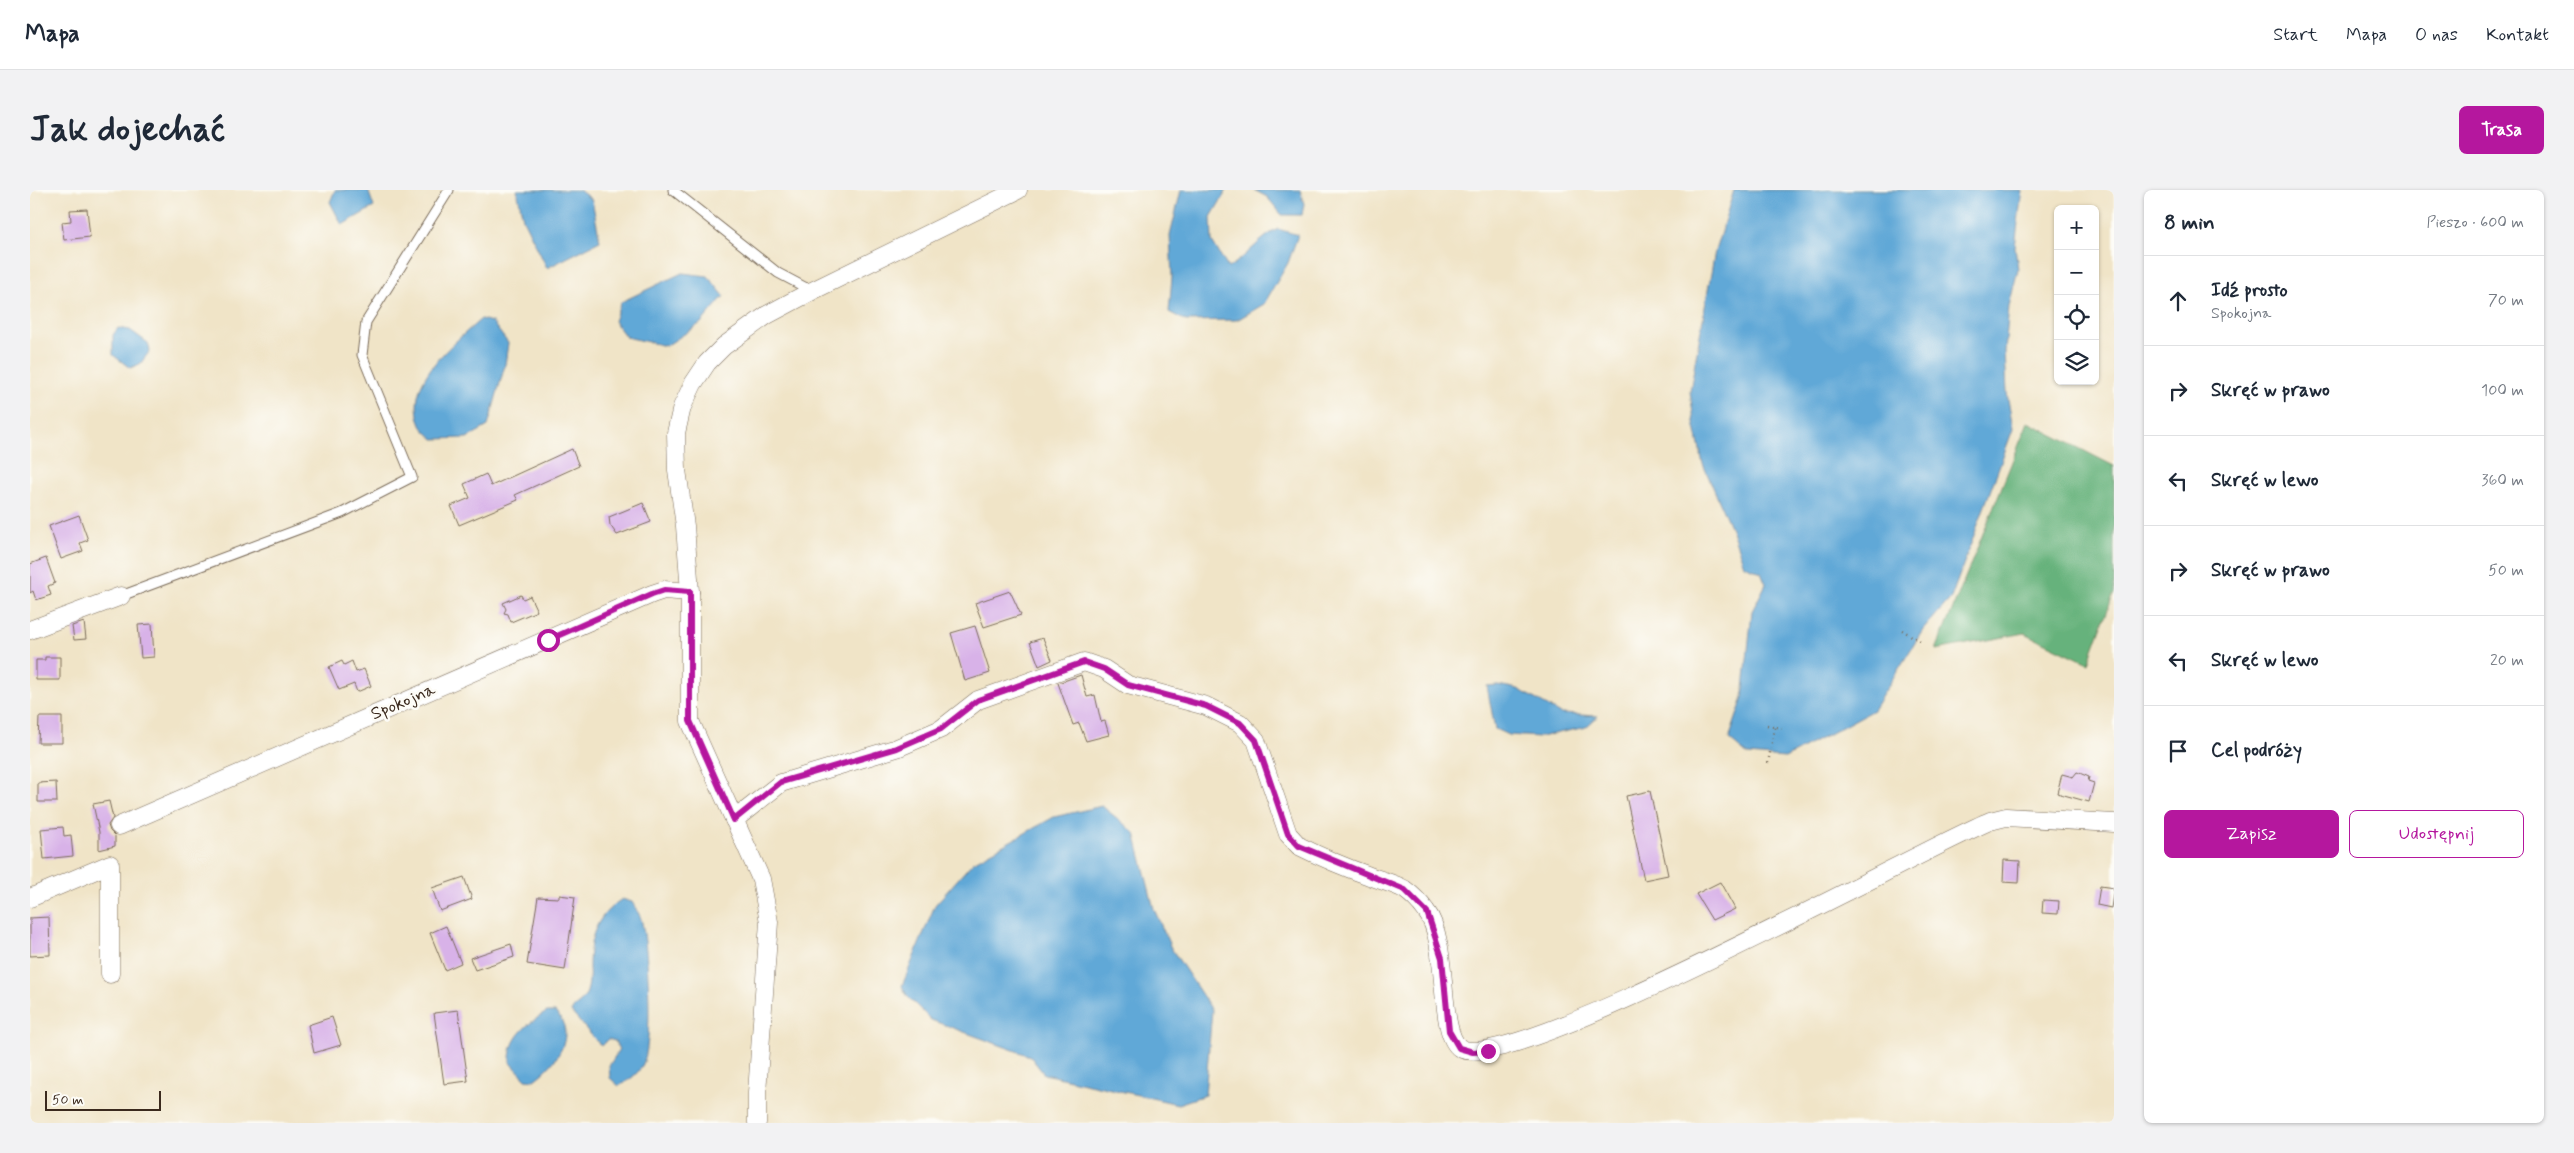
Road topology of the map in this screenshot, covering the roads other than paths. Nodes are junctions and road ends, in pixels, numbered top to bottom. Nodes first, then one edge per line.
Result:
1 (449, 190) edge
2 (673, 190) edge
3 (1018, 190) edge
4 (812, 291) junction
5 (690, 592) junction
6 (121, 596) joint
7 (30, 630) edge
8 (734, 820) junction
9 (2114, 824) edge
10 (119, 826) dead end
11 (30, 898) edge
12 (110, 974) dead end
13 (757, 1123) edge

1 - 6 lane
2 - 4 lane
3 - 4 street
4 - 5 street
5 - 8 street
5 - 10 street, Spokojna
6 - 7 street
8 - 9 street
8 - 13 street
11 - 12 street

